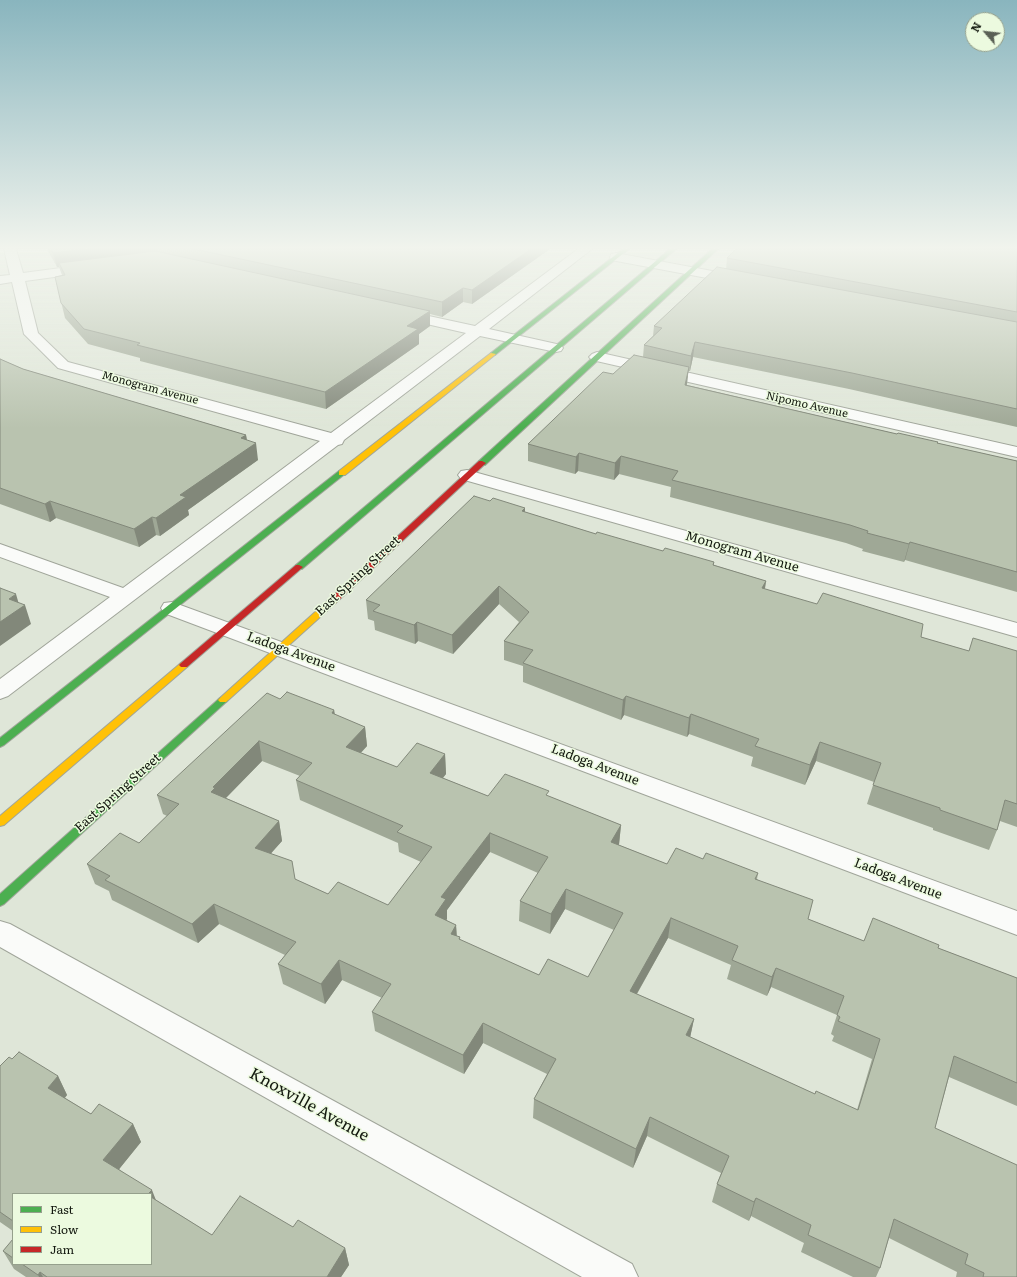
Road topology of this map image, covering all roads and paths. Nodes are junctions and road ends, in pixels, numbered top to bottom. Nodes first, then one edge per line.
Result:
1 (24, 309) edge
2 (505, 309) edge
3 (551, 309) edge
4 (602, 309) edge
5 (650, 309) edge
6 (391, 312) edge
7 (476, 331) junction
8 (513, 339) junction
9 (556, 348) junction
10 (597, 357) junction
11 (336, 440) junction
12 (1017, 452) edge
13 (467, 474) junction
14 (0, 550) edge
15 (127, 596) junction
16 (172, 608) junction
17 (227, 628) junction
18 (1017, 630) edge
19 (281, 648) junction
20 (0, 691) edge
21 (0, 743) edge
22 (0, 822) edge
23 (0, 901) edge
24 (1017, 923) edge
25 (0, 933) edge
26 (619, 1277) edge

1 - 11 street, Monogram Avenue
2 - 7 street
3 - 8 main road
4 - 9 main road
5 - 10 main road, East Spring Street
6 - 7 street
7 - 8 street
7 - 11 street
8 - 9 street
8 - 16 main road
9 - 17 main road
10 - 12 street, Nipomo Avenue
10 - 13 main road, East Spring Street
11 - 15 street
13 - 18 street, Monogram Avenue
13 - 19 main road, East Spring Street
14 - 15 street
15 - 20 street
16 - 17 street, Ladoga Avenue
16 - 21 main road
17 - 19 street, Ladoga Avenue
17 - 22 main road
19 - 23 main road, East Spring Street
19 - 24 street, Ladoga Avenue
25 - 26 street, Knoxville Avenue

